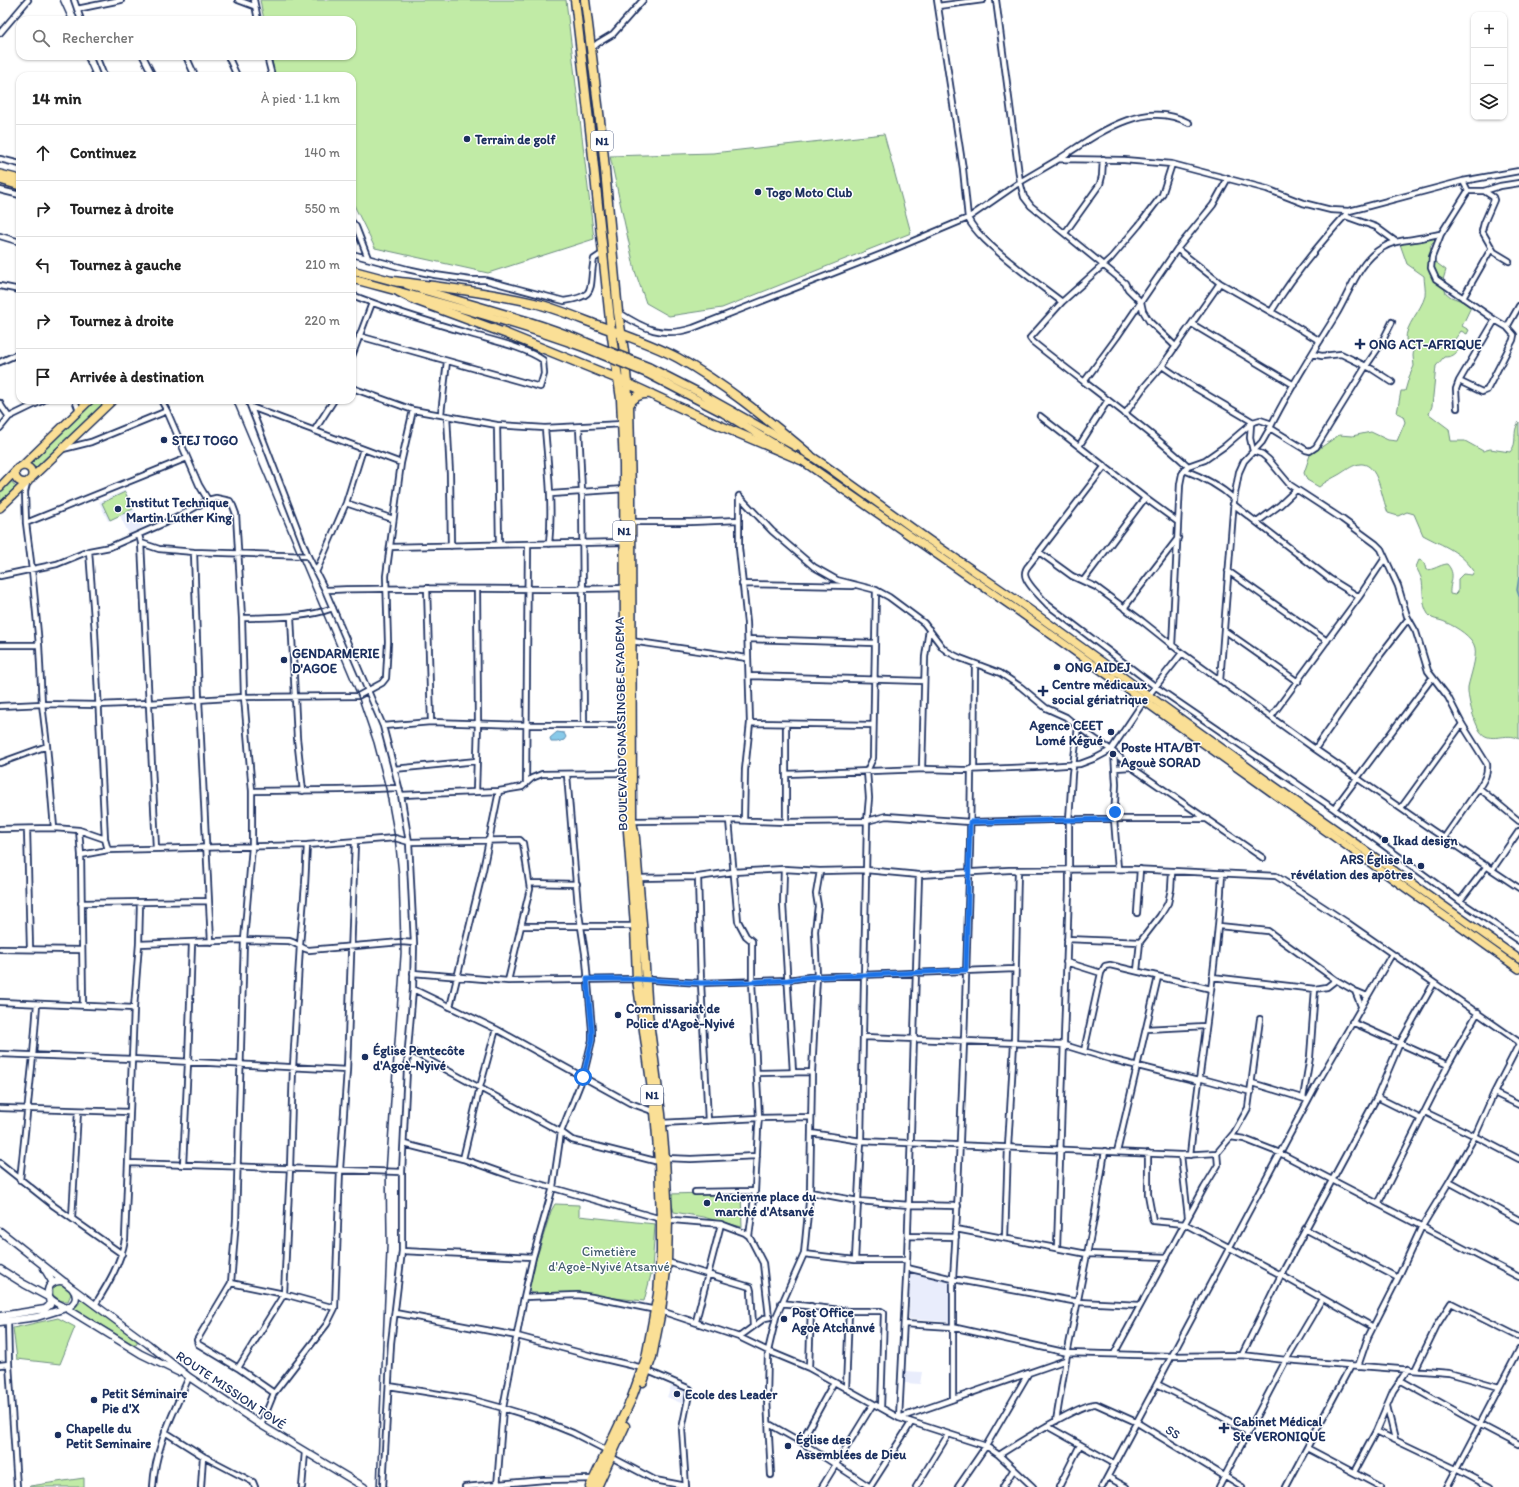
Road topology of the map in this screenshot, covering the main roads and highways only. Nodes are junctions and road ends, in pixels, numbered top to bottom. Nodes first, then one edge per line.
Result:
1 (575, 0) edge
2 (585, 0) edge
3 (0, 174) edge
4 (16, 178) edge
5 (0, 180) edge
6 (16, 185) edge
7 (356, 271) edge
8 (356, 280) edge
9 (393, 281) junction
10 (399, 292) junction
11 (614, 312) junction
12 (587, 321) junction
13 (611, 330) junction
14 (622, 334) junction
15 (585, 345) junction
16 (648, 370) junction
17 (618, 379) junction
18 (627, 383) junction
19 (652, 394) junction
20 (86, 404) edge
21 (109, 404) edge
22 (629, 405) junction
23 (810, 455) junction
24 (801, 460) junction
25 (22, 466) junction
26 (15, 472) junction
27 (29, 480) junction
28 (0, 487) edge
29 (0, 508) edge
30 (628, 542) junction
31 (1146, 699) junction
32 (629, 725) junction
33 (635, 878) junction
34 (1519, 959) edge
35 (1519, 969) edge
36 (659, 1123) junction
37 (665, 1219) junction
38 (658, 1310) junction
39 (596, 1483) edge
40 (590, 1487) edge

1 - 11 highway, BOULEVARD GNASSINGBE EYADEMA / N1
2 - 11 highway, BOULEVARD GNASSINGBE EYADEMA / N1
3 - 4 main road
5 - 6 main road
7 - 9 main road
8 - 10 main road
9 - 12 highway
9 - 15 main road
10 - 15 main road
10 - 17 highway
11 - 12 highway
11 - 13 highway, BOULEVARD GNASSINGBE EYADEMA / N1
11 - 14 highway, BOULEVARD GNASSINGBE EYADEMA / N1
12 - 13 highway
13 - 14 highway
13 - 17 highway, BOULEVARD GNASSINGBE EYADEMA / N1
14 - 18 highway, BOULEVARD GNASSINGBE EYADEMA / N1
14 - 23 highway
15 - 16 main road, bridge
16 - 23 main road
16 - 24 main road
17 - 18 highway
17 - 30 highway, BOULEVARD GNASSINGBE EYADEMA / N1
18 - 19 highway
18 - 22 highway, BOULEVARD GNASSINGBE EYADEMA / N1
19 - 22 highway
19 - 24 highway
20 - 25 main road
21 - 27 main road
22 - 30 highway, BOULEVARD GNASSINGBE EYADEMA / N1
23 - 31 main road
24 - 31 main road
25 - 26 main road
25 - 27 main road
26 - 27 main road
26 - 28 main road
27 - 29 main road
30 - 32 highway, BOULEVARD GNASSINGBE EYADEMA / N1
30 - 32 highway, BOULEVARD GNASSINGBE EYADEMA / N1
31 - 34 main road
31 - 35 main road
32 - 33 highway, BOULEVARD GNASSINGBE EYADEMA / N1
32 - 33 highway, BOULEVARD GNASSINGBE EYADEMA / N1
33 - 36 highway, BOULEVARD GNASSINGBE EYADEMA / N1
33 - 36 highway, BOULEVARD GNASSINGBE EYADEMA / N1
36 - 37 highway, BOULEVARD GNASSINGBE EYADEMA / N1
37 - 38 highway, BOULEVARD GNASSINGBE EYADEMA / N1
37 - 38 highway, BOULEVARD GNASSINGBE EYADEMA / N1
38 - 39 highway, BOULEVARD GNASSINGBE EYADEMA / N1
39 - 40 highway, BOULEVARD GNASSINGBE EYADEMA / N1

